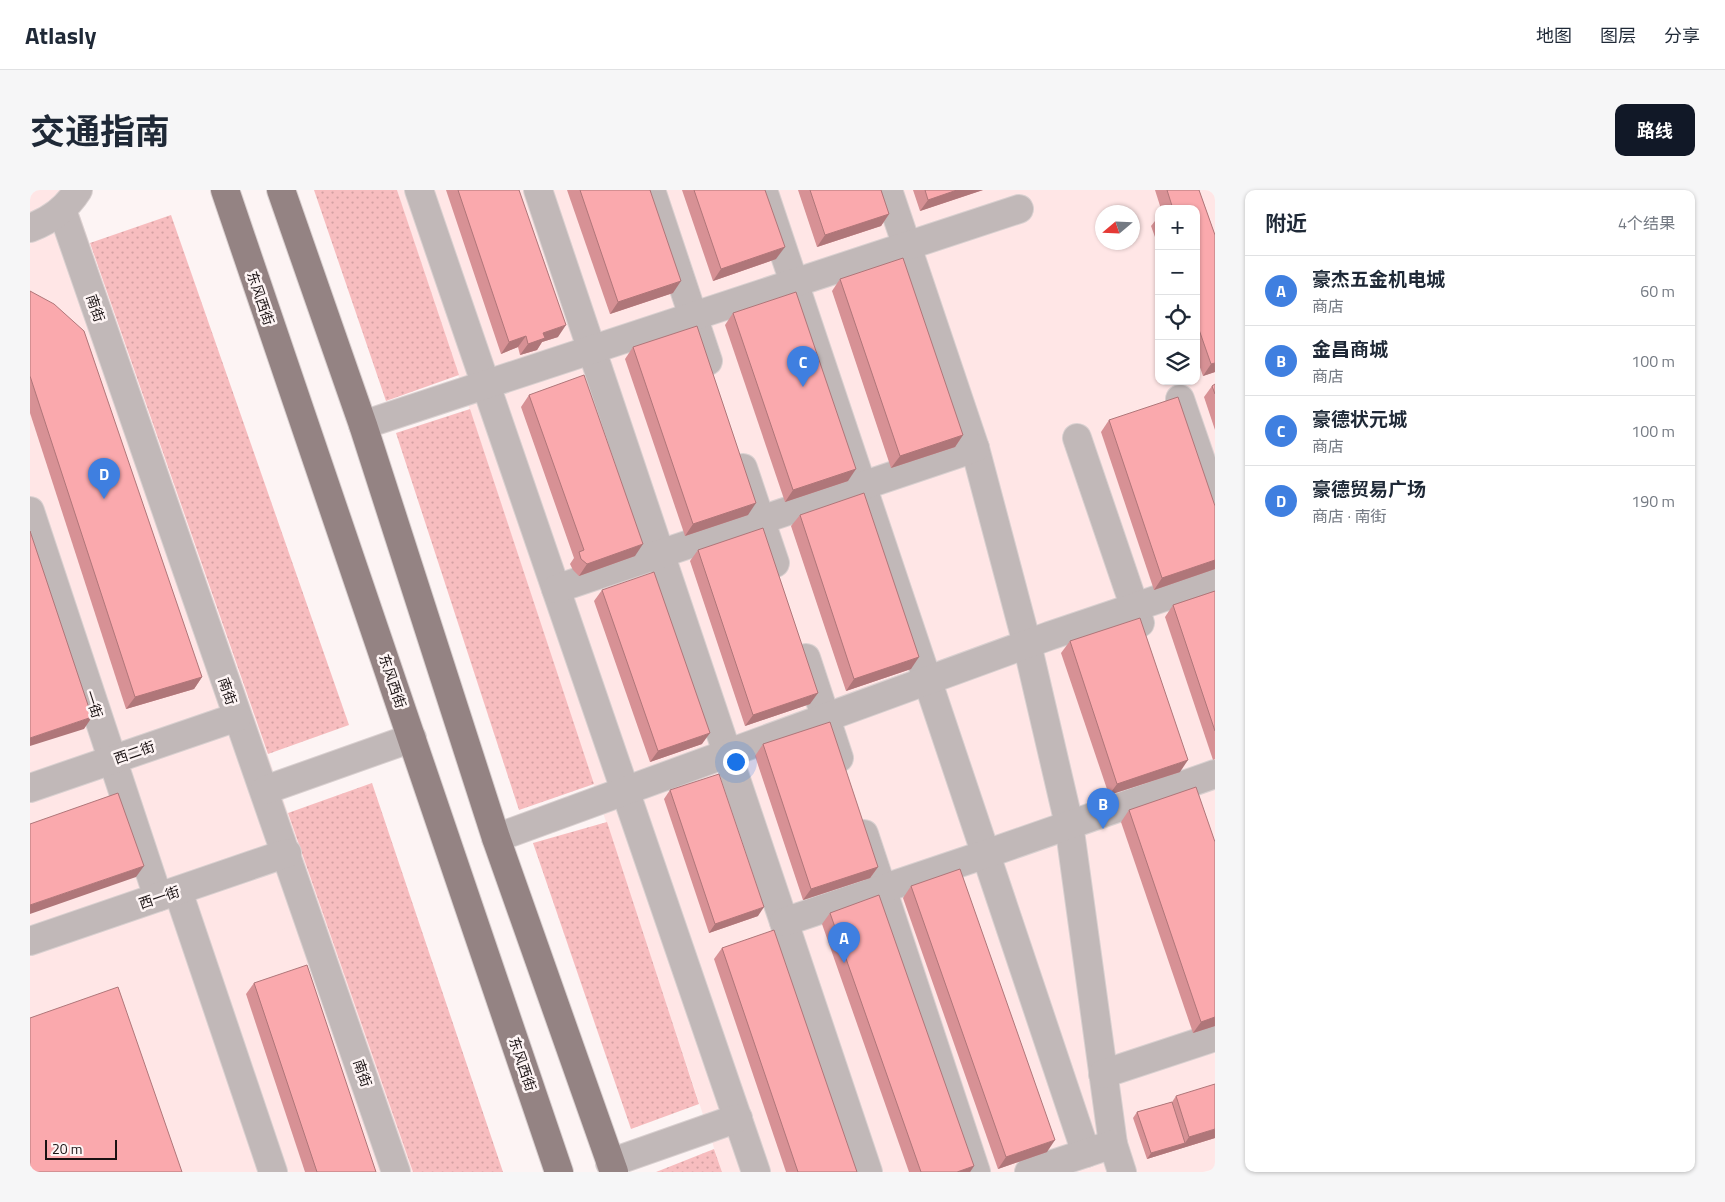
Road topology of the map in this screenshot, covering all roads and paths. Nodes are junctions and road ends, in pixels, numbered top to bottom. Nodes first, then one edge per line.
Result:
1 (225, 190) edge
2 (281, 190) edge
3 (419, 190) edge
4 (538, 190) edge
5 (651, 190) edge
6 (763, 190) edge
7 (888, 190) edge
8 (70, 200) edge
9 (1018, 208) dead end
10 (30, 228) edge
11 (906, 245) junction
12 (794, 282) junction
13 (692, 315) junction
14 (591, 348) junction
15 (714, 381) edge
16 (486, 383) junction
17 (1180, 399) edge
18 (363, 425) junction
19 (1076, 438) dead end
20 (736, 446) edge
21 (975, 448) junction
22 (863, 487) junction
23 (1215, 501) edge
24 (30, 512) edge
25 (761, 521) junction
26 (660, 554) junction
27 (1215, 580) edge
28 (782, 587) edge
29 (556, 589) junction
30 (1134, 607) junction
31 (798, 634) edge
32 (1027, 644) junction
33 (1146, 644) edge
34 (928, 682) junction
35 (237, 717) junction
36 (826, 718) junction
37 (412, 738) junction
38 (727, 754) junction
39 (1184, 754) edge
40 (112, 760) junction
41 (848, 785) edge
42 (1203, 787) edge
43 (30, 788) edge
44 (265, 790) junction
45 (626, 790) junction
46 (857, 813) edge
47 (1069, 824) junction
48 (496, 838) junction
49 (287, 853) junction
50 (986, 854) junction
51 (882, 889) junction
52 (168, 894) junction
53 (784, 922) junction
54 (30, 941) edge
55 (1215, 1037) edge
56 (1103, 1074) junction
57 (738, 1118) junction
58 (1113, 1144) junction
59 (1086, 1153) junction
60 (612, 1167) edge
61 (273, 1172) edge
62 (396, 1172) edge
63 (559, 1172) edge
64 (756, 1172) edge
65 (868, 1172) edge
66 (976, 1172) edge
67 (1029, 1172) edge
68 (1122, 1172) edge

1 - 37 main road, 东风西街
2 - 18 main road
3 - 16 street
4 - 14 street
5 - 13 street
6 - 12 street
7 - 11 street
8 - 10 street
8 - 35 street, 南街
9 - 11 street
11 - 12 street
11 - 21 street
12 - 13 street
12 - 22 street
13 - 14 street
13 - 15 street
14 - 16 street
14 - 26 street
16 - 18 street
16 - 29 street
17 - 23 street
18 - 48 main road
19 - 30 street
20 - 25 street
21 - 22 street
21 - 32 street
22 - 25 street
22 - 34 street
24 - 40 street, 一街
25 - 26 street
25 - 28 street
26 - 29 street
26 - 38 street
27 - 30 street
29 - 45 street
30 - 32 street
30 - 33 street
31 - 36 street
32 - 34 street
32 - 47 street
34 - 36 street
34 - 50 street
35 - 40 street, 西二街
35 - 44 street, 南街
36 - 38 street
36 - 41 street
37 - 44 street
37 - 63 main road, 东风西街
38 - 45 street
38 - 53 street
39 - 42 street
40 - 43 street, 西二街
40 - 52 street, 一街
42 - 47 street
44 - 49 street, 南街
45 - 48 street
45 - 57 street
46 - 51 street
47 - 50 street
47 - 56 street
48 - 60 main road
49 - 52 street, 西一街
49 - 62 street, 南街
50 - 51 street
50 - 59 street
51 - 53 street
51 - 66 street
52 - 54 street, 西一街
52 - 61 street, 一街
53 - 65 street
55 - 56 street
56 - 58 street
57 - 60 street
57 - 64 street
58 - 59 street
58 - 68 street
59 - 67 street

